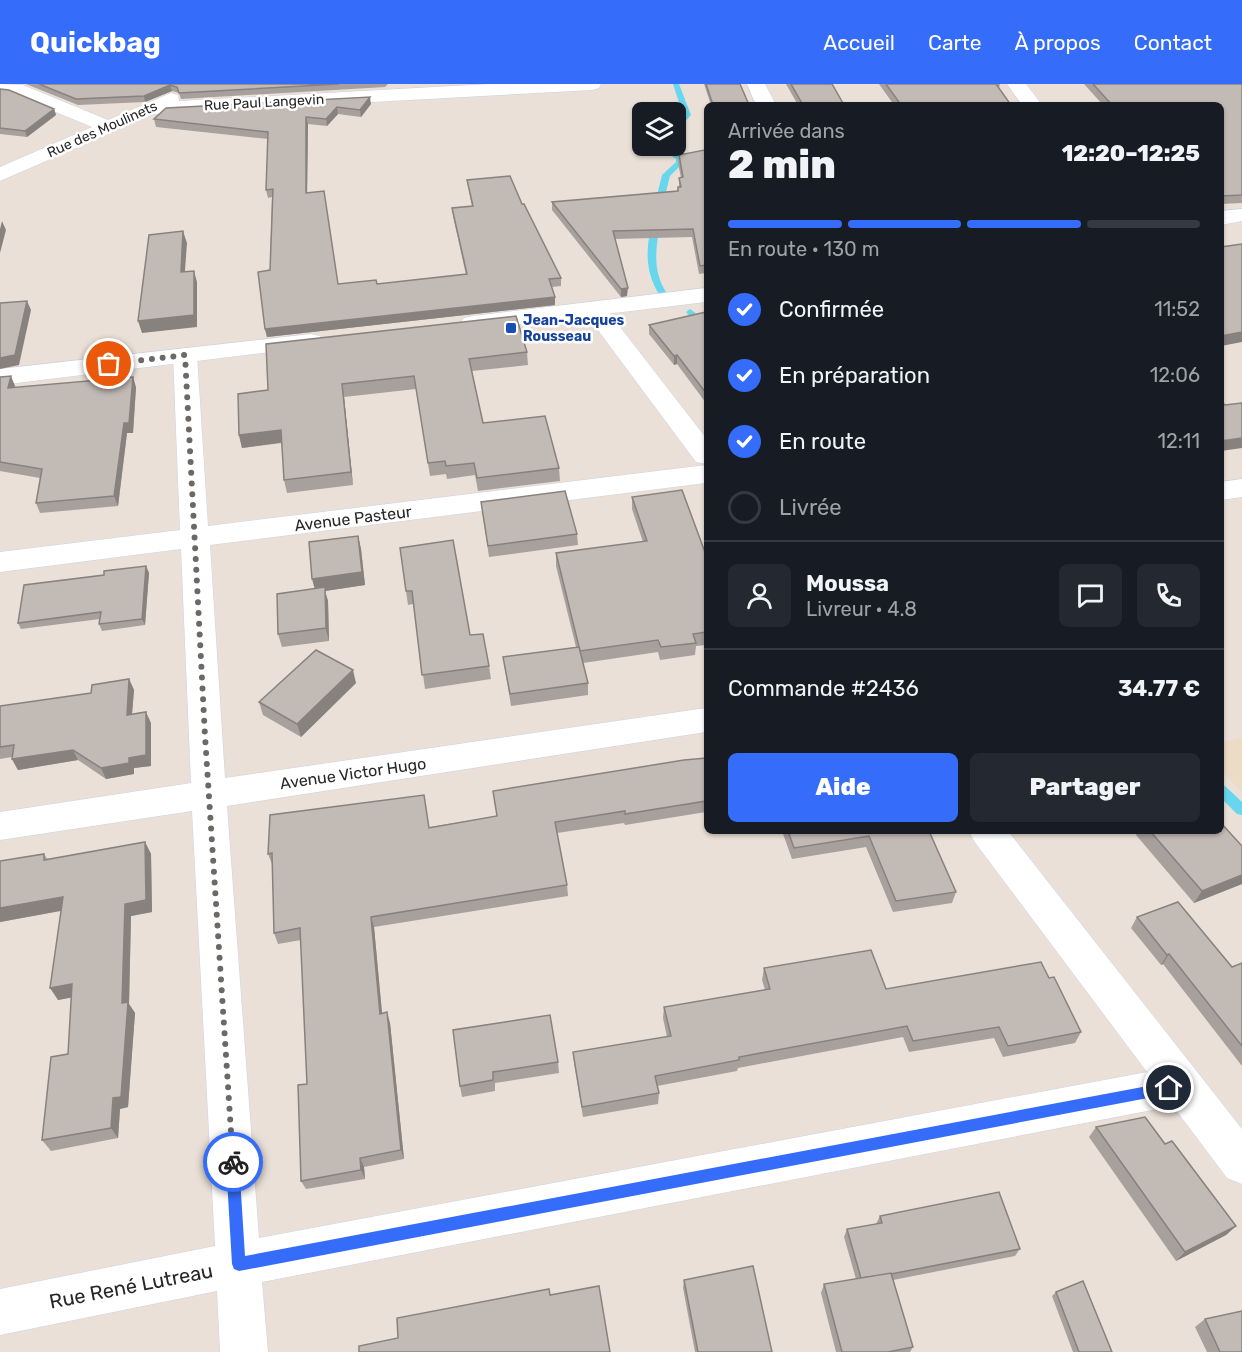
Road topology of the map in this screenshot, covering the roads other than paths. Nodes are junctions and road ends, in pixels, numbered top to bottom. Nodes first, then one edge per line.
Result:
1 (592, 84) edge
2 (756, 84) edge
3 (1016, 84) edge
4 (0, 87) edge
5 (194, 89) edge
6 (765, 102) edge
7 (1030, 102) edge
8 (153, 108) junction
9 (107, 126) junction
10 (0, 175) edge
11 (1242, 215) edge
12 (1224, 218) edge
13 (704, 295) edge
14 (595, 310) junction
15 (456, 325) edge
16 (338, 338) edge
17 (185, 355) junction
18 (0, 377) edge
19 (704, 453) edge
20 (704, 474) edge
21 (1242, 488) edge
22 (1224, 491) edge
23 (195, 538) junction
24 (0, 562) edge
25 (704, 720) edge
26 (210, 794) junction
27 (0, 826) edge
28 (989, 834) edge
29 (1182, 1086) junction
30 (1242, 1163) edge
31 (239, 1264) junction
32 (0, 1312) edge
33 (244, 1352) edge

1 - 8 street, Rue Paul Langevin
2 - 6 street
3 - 7 street
4 - 9 street
5 - 8 street, Rue des Moulinets
8 - 9 street, Rue des Moulinets
9 - 10 street, Rue des Moulinets
11 - 12 street
13 - 14 street
14 - 15 street
14 - 19 street
16 - 17 street
17 - 18 street
17 - 23 street
20 - 23 street, Avenue Pasteur
21 - 22 street
23 - 24 street, Avenue Pasteur
23 - 26 street
25 - 26 street, Avenue Victor Hugo
26 - 27 street, Avenue Victor Hugo
26 - 31 street
28 - 29 street
29 - 30 street
29 - 31 street, Rue René Lutreau
31 - 32 street, Rue René Lutreau
31 - 33 street

